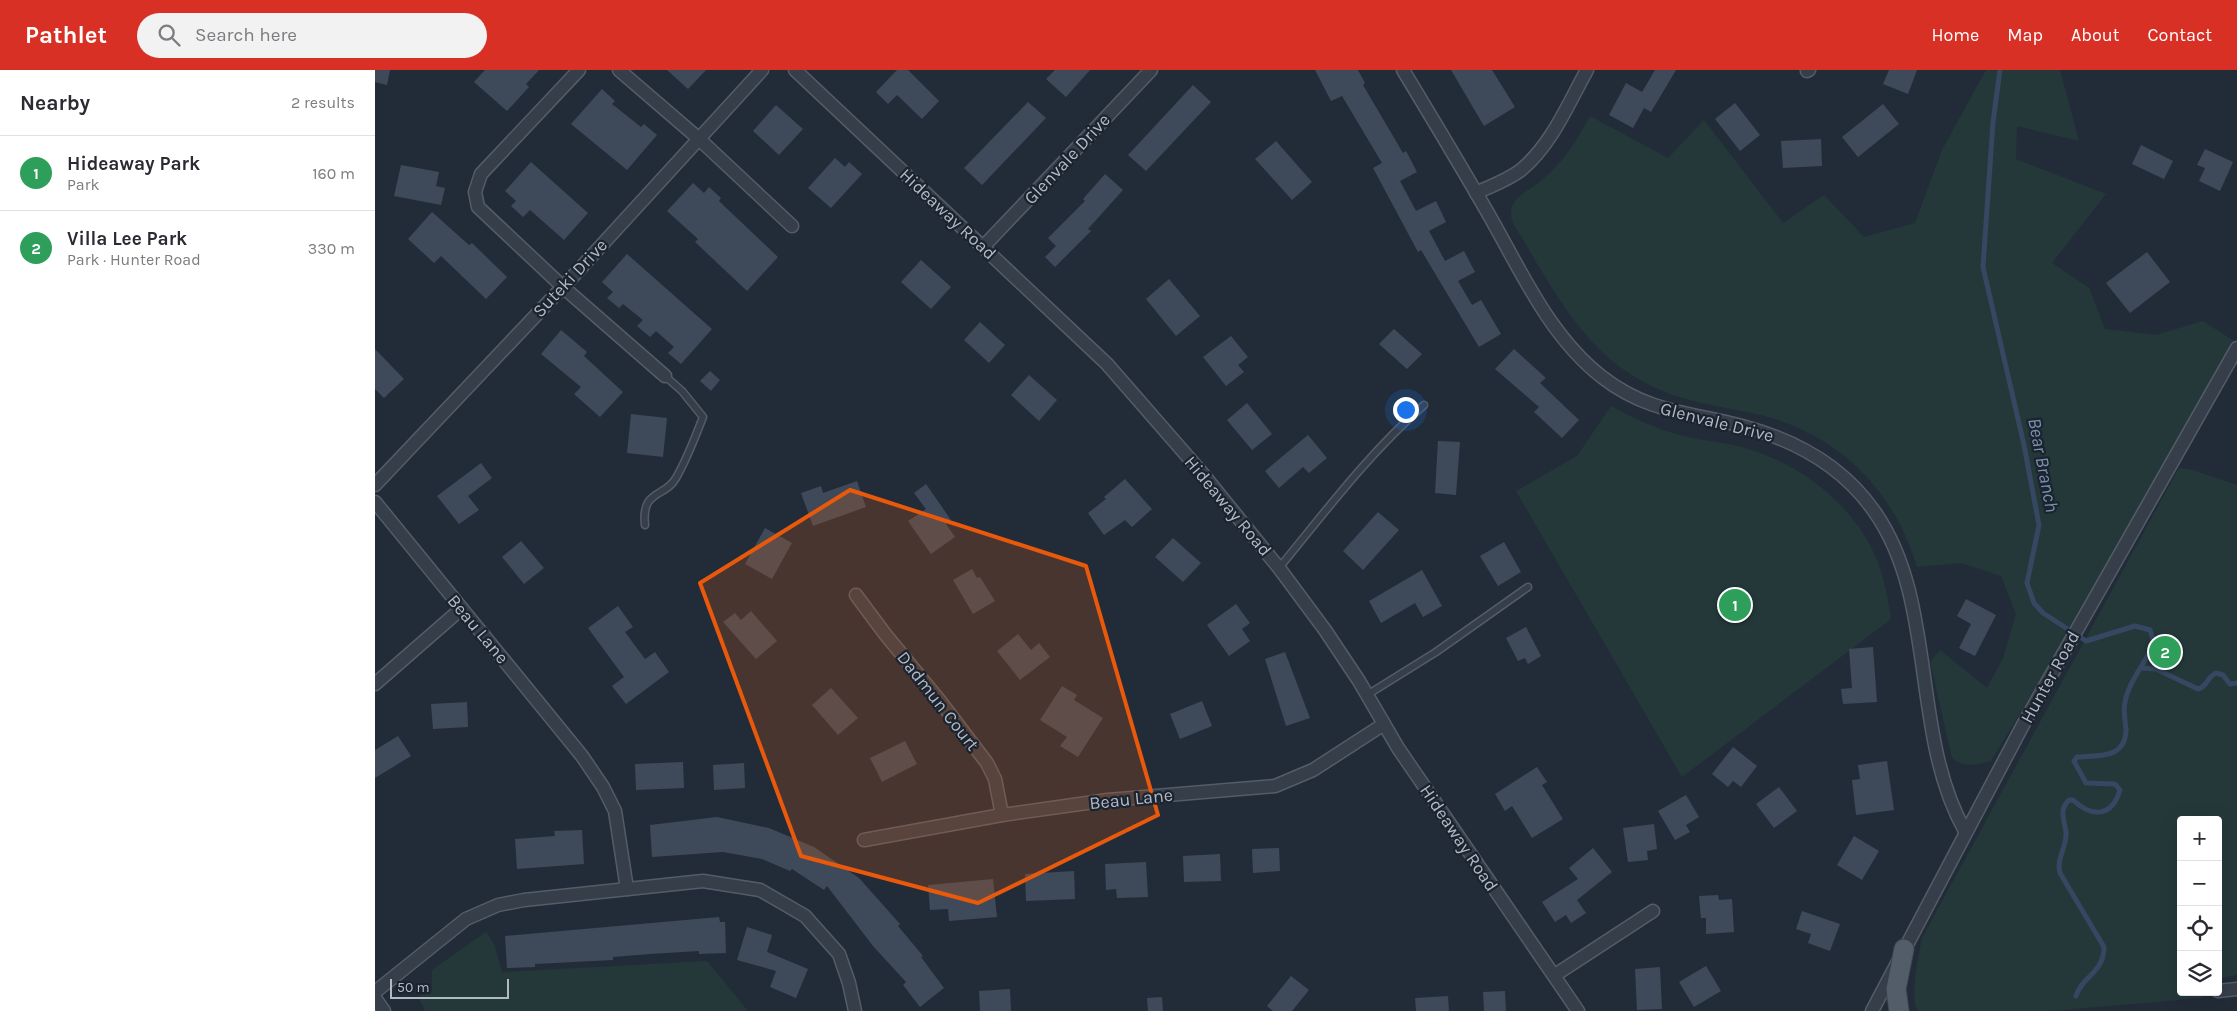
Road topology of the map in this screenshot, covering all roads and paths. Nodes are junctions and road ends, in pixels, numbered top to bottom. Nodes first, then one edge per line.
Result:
1 (579, 70) edge
2 (619, 70) edge
3 (762, 70) edge
4 (795, 70) edge
5 (1151, 70) edge
6 (1403, 70) edge
7 (1587, 70) edge
8 (698, 138) junction
9 (1476, 192) junction
10 (792, 226) dead end
11 (983, 247) junction
12 (563, 286) junction
13 (2237, 348) edge
14 (665, 376) joint
15 (1424, 405) dead end
16 (375, 485) edge
17 (375, 502) edge
18 (645, 526) dead end
19 (1279, 568) junction
20 (1528, 587) dead end
21 (856, 595) dead end
22 (461, 609) junction
23 (375, 684) edge
24 (1367, 695) junction
25 (1384, 724) junction
26 (1002, 815) junction
27 (1965, 832) junction
28 (864, 840) dead end
29 (627, 889) junction
30 (1653, 911) dead end
31 (1904, 949) junction
32 (1555, 975) junction
33 (2237, 989) edge
34 (2222, 990) edge
35 (375, 992) edge
36 (375, 998) edge
37 (384, 1011) edge
38 (855, 1011) edge
39 (1578, 1011) edge
40 (1873, 1011) edge
41 (1899, 1011) edge

1 - 12 street
2 - 8 street
3 - 8 street, Suteki Drive
4 - 11 street, Hideaway Road
5 - 11 street, Glenvale Drive
6 - 9 street, Glenvale Drive
7 - 9 street
8 - 10 street
8 - 12 street, Suteki Drive
9 - 27 street, Glenvale Drive
11 - 19 street, Hideaway Road
12 - 14 street
12 - 16 street, Suteki Drive
13 - 27 street, Hunter Road
14 - 18 lane
15 - 19 lane
17 - 22 street, Beau Lane
19 - 24 street, Hideaway Road
20 - 24 lane
21 - 26 street, Dadmun Court
22 - 23 street
22 - 29 street, Beau Lane
24 - 25 street, Hideaway Road
25 - 26 street, Beau Lane
25 - 32 street, Hideaway Road
26 - 28 street, Beau Lane
27 - 31 street, Hunter Road
29 - 35 street
29 - 38 street
30 - 32 street
31 - 40 street, Hunter Road
31 - 41 main road
32 - 39 street, Hideaway Road
33 - 34 street
36 - 37 street

